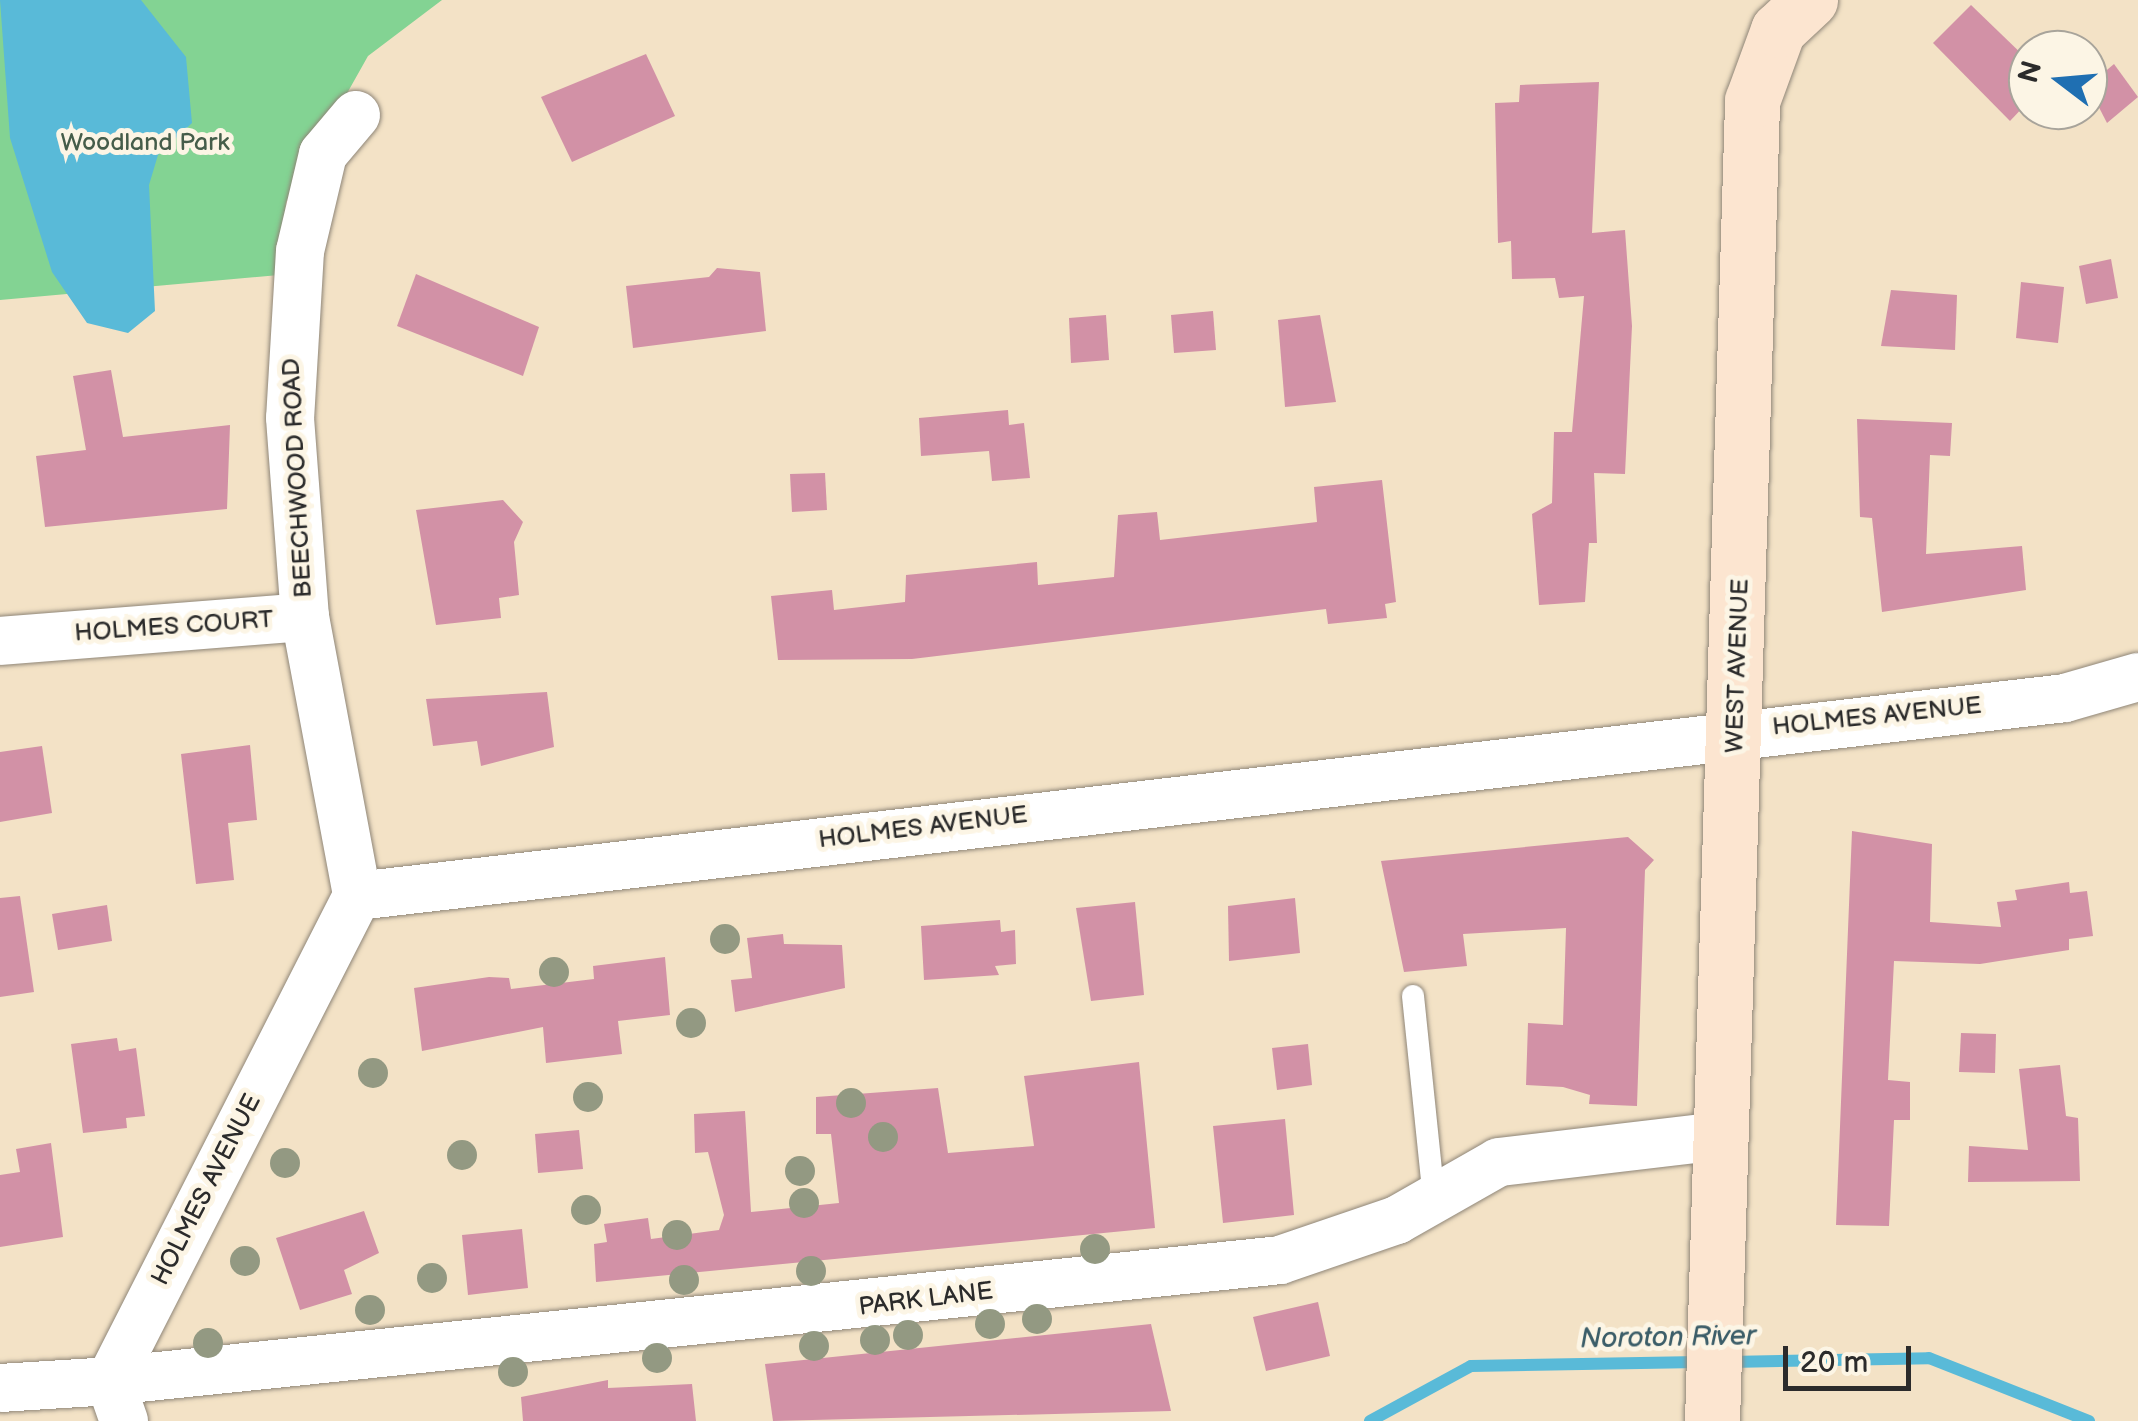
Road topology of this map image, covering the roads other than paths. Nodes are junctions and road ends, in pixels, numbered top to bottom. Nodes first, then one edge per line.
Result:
1 (1810, 0) edge
2 (356, 115) dead end
3 (305, 617) junction
4 (0, 641) edge
5 (2138, 677) edge
6 (1737, 731) junction
7 (357, 896) junction
8 (1412, 996) dead end
9 (1720, 1136) junction
10 (1434, 1199) junction
11 (0, 1388) edge
12 (117, 1401) edge
13 (1712, 1421) edge

1 - 6 main road, WEST AVENUE
2 - 3 street, BEECHWOOD ROAD
3 - 4 street, HOLMES COURT
3 - 7 street, HOLMES COURT
5 - 6 street, HOLMES AVENUE
6 - 7 street, HOLMES AVENUE
6 - 9 main road, WEST AVENUE
7 - 12 street, HOLMES AVENUE
8 - 10 lane
9 - 10 street, PARK LANE
9 - 13 main road, WEST AVENUE
10 - 12 street, PARK LANE
11 - 12 street

